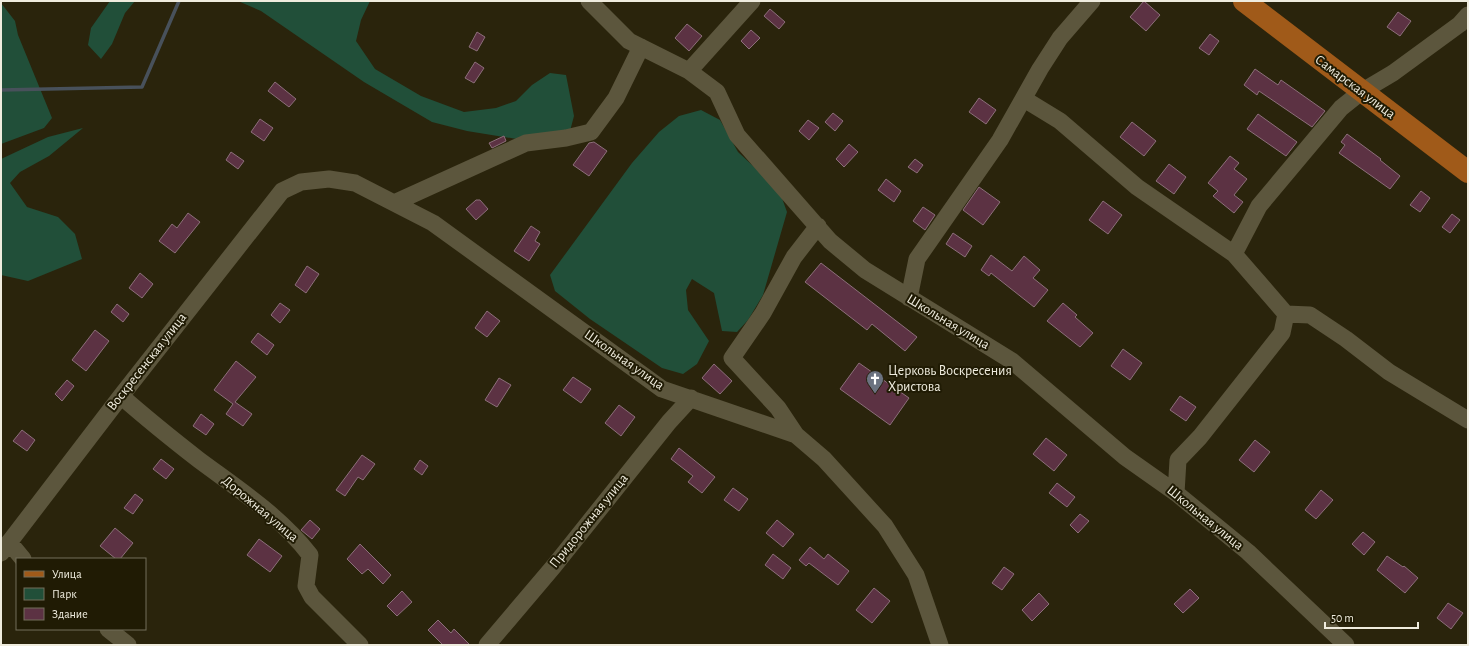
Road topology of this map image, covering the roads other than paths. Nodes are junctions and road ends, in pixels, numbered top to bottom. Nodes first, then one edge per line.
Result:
1 (589, 1) edge
2 (752, 1) edge
3 (1092, 1) edge
4 (1244, 1) edge
5 (1468, 15) edge
6 (641, 47) junction
7 (690, 72) junction
8 (1361, 92) junction
9 (1024, 98) junction
10 (1468, 172) edge
11 (302, 182) joint
12 (394, 202) junction
13 (818, 226) junction
14 (1234, 254) junction
15 (909, 298) junction
16 (1286, 314) junction
17 (121, 396) junction
18 (691, 398) junction
19 (1468, 420) edge
20 (796, 435) junction
21 (1176, 492) junction
22 (5, 547) edge
23 (22, 558) edge
24 (109, 630) edge
25 (128, 645) edge
26 (360, 645) edge
27 (487, 645) edge
28 (940, 645) edge
29 (1346, 645) edge

1 - 6 street, Школьная улица
2 - 7 street
3 - 9 street
4 - 8 main road, Самарская улица
5 - 8 street
6 - 7 street, Школьная улица
6 - 12 street
7 - 13 street, Школьная улица
8 - 10 main road, Самарская улица
8 - 14 street
9 - 14 street
9 - 15 street
11 - 12 street, Школьная улица
11 - 17 street, Воскресенская улица
12 - 18 street, Школьная улица
13 - 15 street, Школьная улица
13 - 20 street
14 - 16 street
15 - 21 street, Школьная улица
16 - 19 street
16 - 21 street
17 - 22 street, Воскресенская улица
17 - 26 street, Дорожная улица
18 - 20 street, Школьная улица
18 - 27 street, Придорожная улица
20 - 28 street, Школьная улица
21 - 29 street, Школьная улица
22 - 23 street
24 - 25 street

